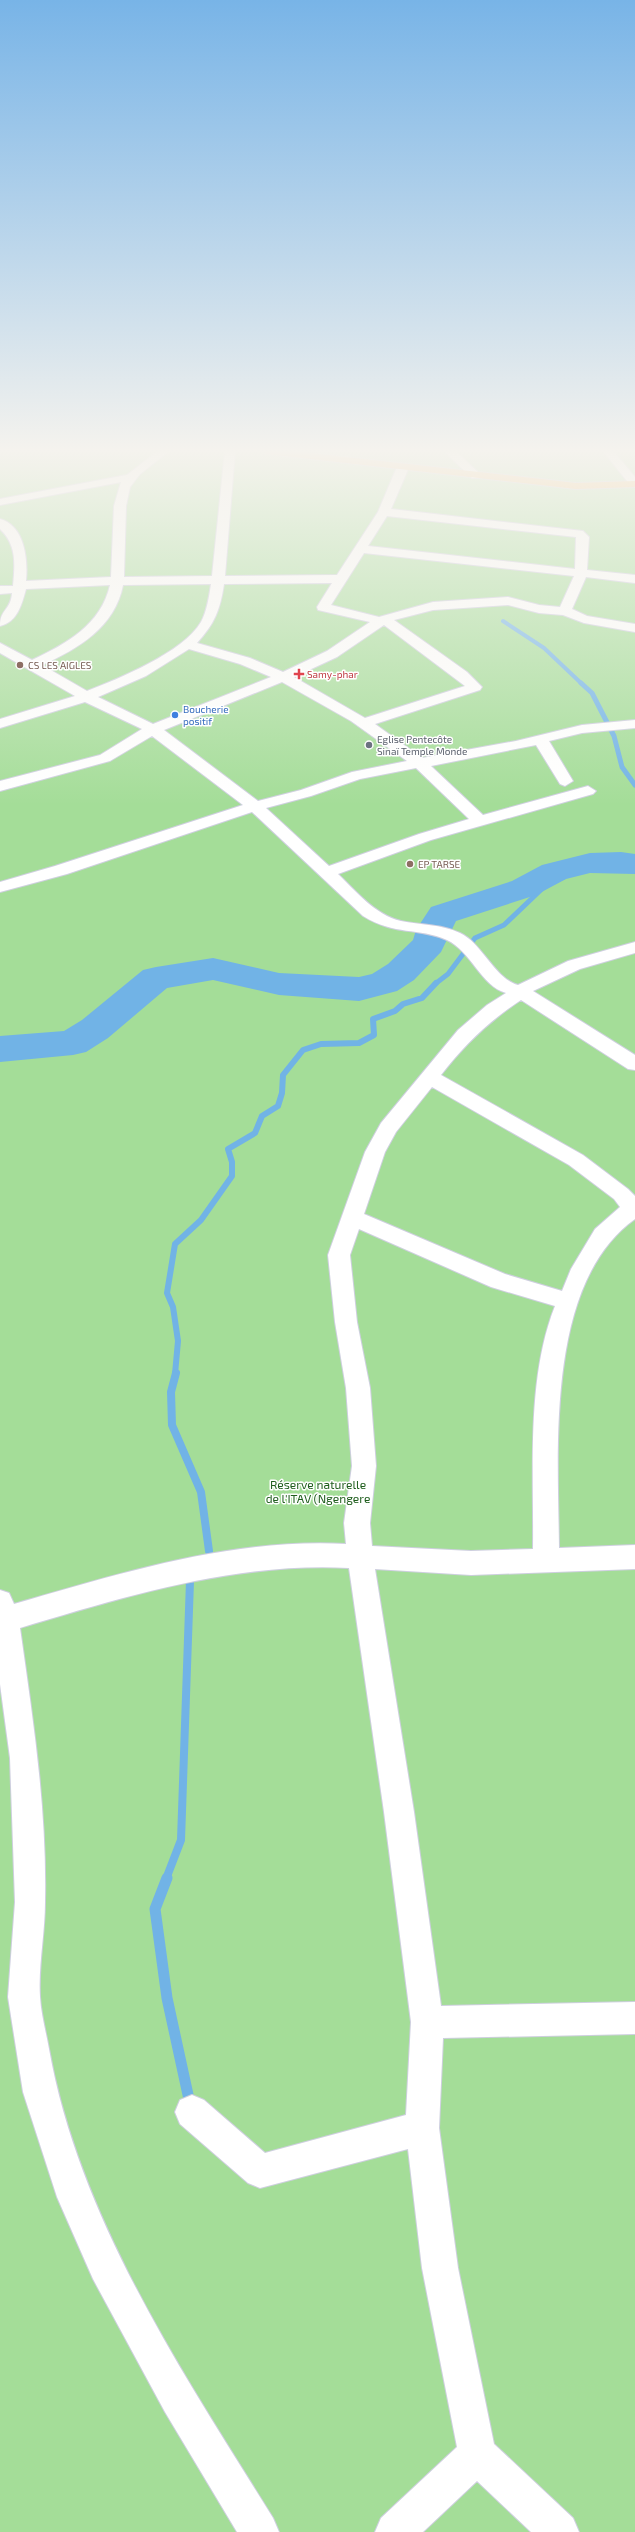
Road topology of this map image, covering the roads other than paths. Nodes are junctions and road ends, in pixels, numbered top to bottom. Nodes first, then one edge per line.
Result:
1 (21, 569) edge
2 (119, 569) edge
3 (219, 569) edge
4 (348, 569) edge
5 (538, 569) edge
6 (581, 569) edge
7 (581, 574) junction
8 (342, 579) junction
9 (635, 579) edge
10 (218, 580) junction
11 (118, 581) junction
12 (20, 587) junction
13 (0, 590) edge
14 (565, 611) junction
15 (382, 620) junction
16 (0, 622) edge
17 (635, 628) edge
18 (186, 644) junction
19 (0, 647) edge
20 (32, 665) junction
21 (283, 677) junction
22 (85, 696) junction
23 (363, 723) junction
24 (0, 724) edge
25 (630, 724) edge
26 (153, 729) junction
27 (540, 739) junction
28 (418, 764) junction
29 (565, 781) dead end
30 (0, 786) edge
31 (588, 791) dead end
32 (255, 806) junction
33 (480, 821) junction
34 (328, 872) junction
35 (0, 887) edge
36 (635, 947) edge
37 (520, 991) junction
38 (635, 1064) edge
39 (430, 1077) junction
40 (634, 1209) edge
41 (352, 1217) junction
42 (567, 1302) junction
43 (360, 1556) junction
44 (635, 1557) edge
45 (546, 1560) junction
46 (2, 1614) edge
47 (635, 2018) edge
48 (427, 2022) junction
49 (192, 2112) dead end
50 (422, 2128) junction
51 (477, 2454) junction
52 (259, 2532) edge
53 (395, 2532) edge
54 (559, 2532) edge

1 - 12 street
2 - 11 street
3 - 10 street
4 - 8 street
5 - 7 street
6 - 7 street
7 - 9 street
7 - 14 street
8 - 10 street
8 - 15 street
10 - 11 street
10 - 18 street
11 - 12 street
11 - 20 street
12 - 13 street
12 - 16 street
14 - 15 street
14 - 17 street
15 - 21 street
15 - 23 street
18 - 21 street
18 - 22 street
19 - 20 street
20 - 22 street
21 - 23 street
21 - 26 street
22 - 24 street
22 - 26 street
23 - 28 street
25 - 27 street
26 - 30 street
26 - 32 street
27 - 28 street
27 - 29 street
28 - 32 street
28 - 33 street
31 - 33 street
32 - 34 street
32 - 35 street
33 - 34 street
34 - 37 street
36 - 37 street
37 - 38 street
37 - 39 street
39 - 40 street
39 - 41 street
40 - 42 street
41 - 42 street
41 - 43 street
42 - 45 street
43 - 45 street
43 - 46 street
43 - 48 street
44 - 45 street
46 - 52 street
47 - 48 street
48 - 50 street
49 - 50 street
50 - 51 street
51 - 53 street
51 - 54 street

